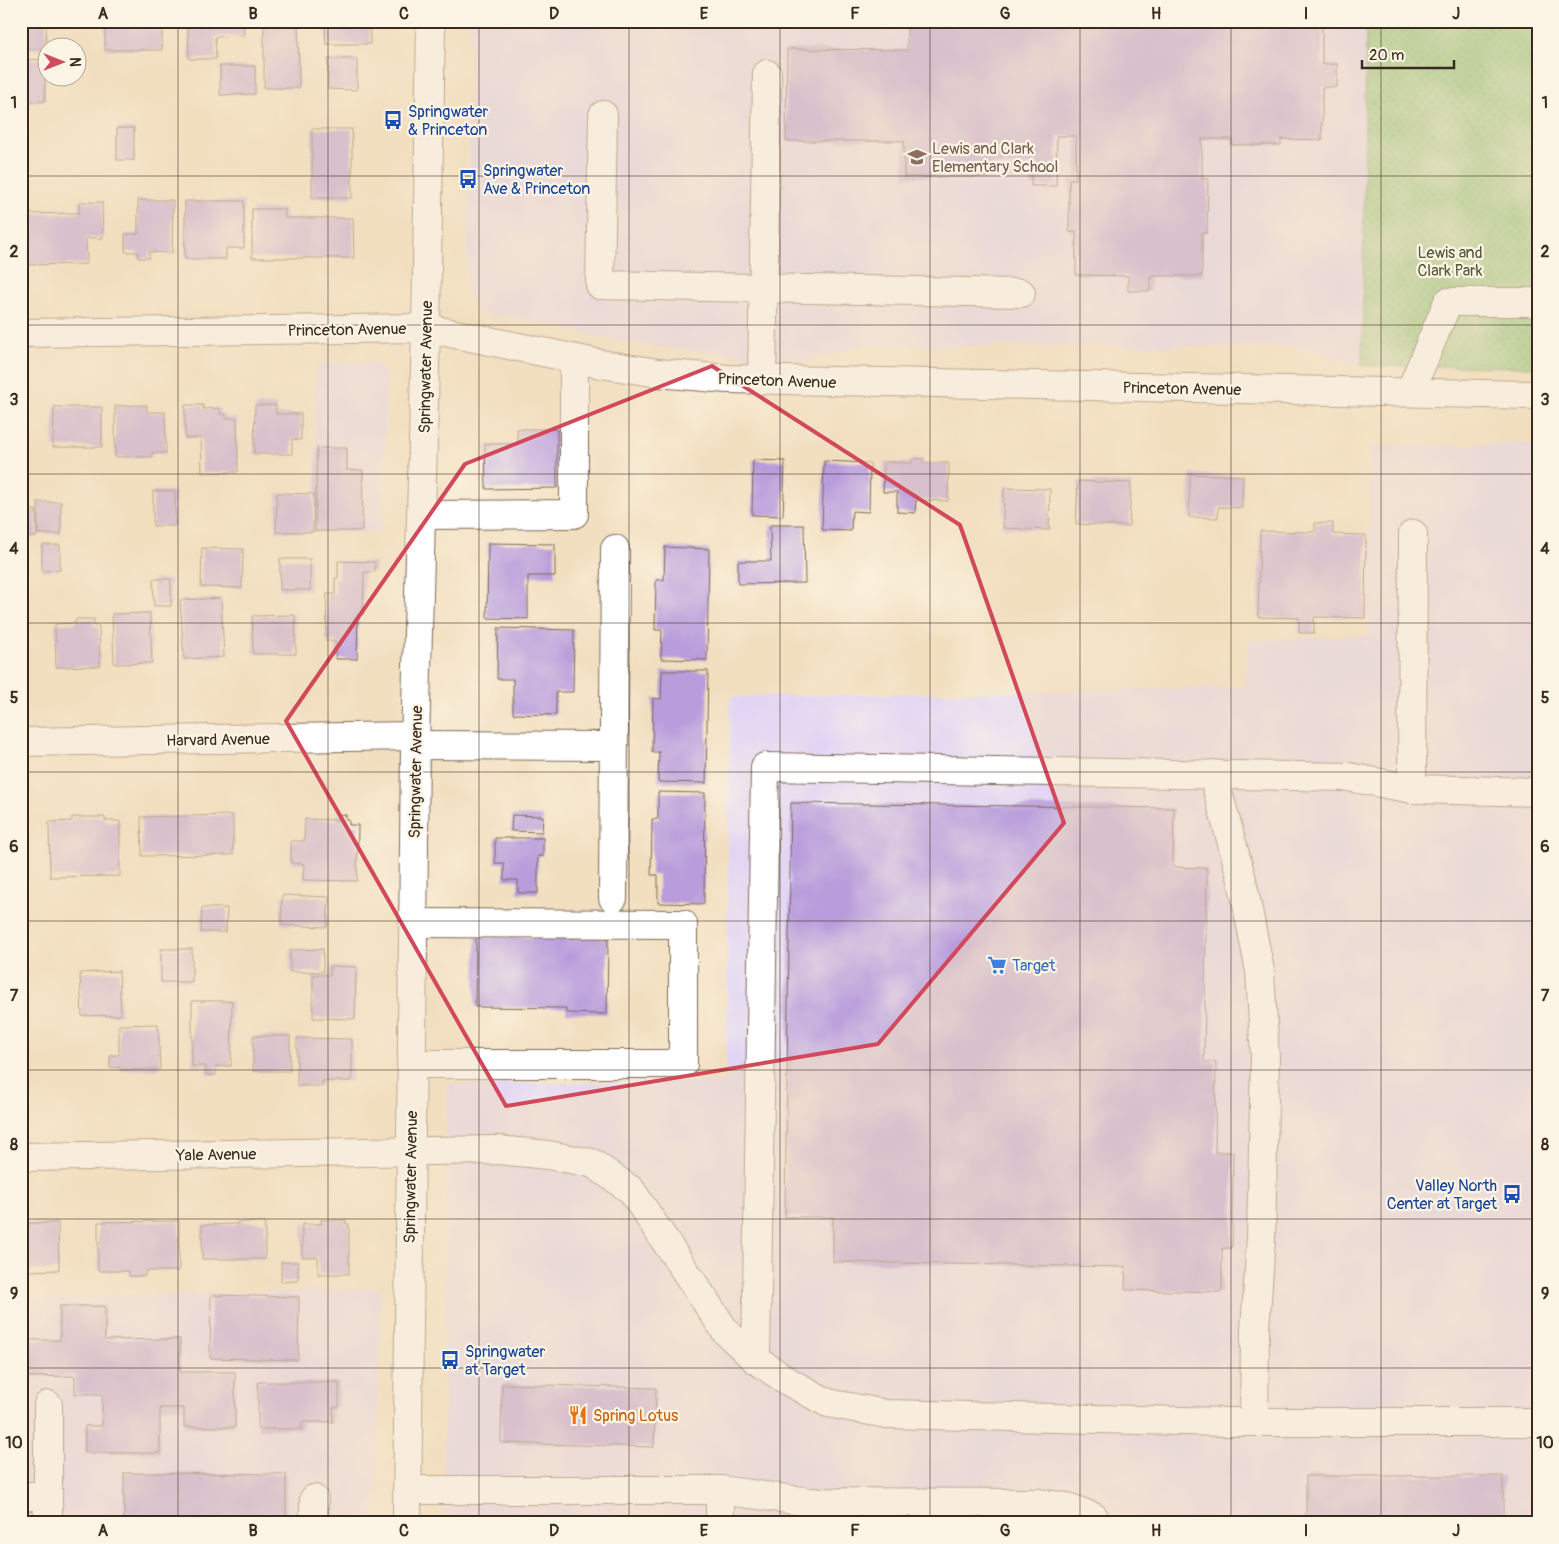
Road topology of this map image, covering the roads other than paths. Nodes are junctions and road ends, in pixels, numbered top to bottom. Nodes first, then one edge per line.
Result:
1 (431, 21) edge
2 (767, 74) dead end
3 (603, 115) dead end
4 (763, 288) junction
5 (1021, 293) dead end
6 (1538, 302) edge
7 (426, 328) junction
8 (21, 333) edge
9 (574, 359) junction
10 (762, 380) junction
11 (1410, 392) junction
12 (1538, 395) edge
13 (421, 515) junction
14 (1413, 534) dead end
15 (615, 548) dead end
16 (415, 740) junction
17 (21, 742) edge
18 (613, 746) junction
19 (1213, 774) junction
20 (1412, 789) junction
21 (1538, 792) edge
22 (613, 898) dead end
23 (413, 923) junction
24 (411, 1064) junction
25 (410, 1151) junction
26 (21, 1156) edge
27 (756, 1360) junction
28 (48, 1406) dead end
29 (1254, 1421) junction
30 (1538, 1422) edge
31 (407, 1490) junction
32 (720, 1490) junction
33 (34, 1496) edge
34 (48, 1523) edge
35 (407, 1523) edge
36 (720, 1523) edge
37 (1094, 1523) edge

1 - 7 street, Springwater Avenue
2 - 4 street
3 - 4 street
4 - 5 street
4 - 10 street
6 - 11 street
7 - 8 street, Princeton Avenue
7 - 9 street, Princeton Avenue
7 - 13 street, Springwater Avenue
9 - 10 street, Princeton Avenue
9 - 13 street
10 - 11 street, Princeton Avenue
11 - 12 street, Princeton Avenue
13 - 16 street, Springwater Avenue
14 - 20 street
15 - 18 street
16 - 17 street, Harvard Avenue
16 - 18 street, Harvard Avenue
16 - 23 street, Springwater Avenue
18 - 22 street
19 - 20 street
19 - 27 street
19 - 29 street
20 - 21 street
23 - 24 street, Springwater Avenue
23 - 24 street
24 - 25 street, Springwater Avenue
25 - 26 street, Yale Avenue
25 - 27 street, Yale Avenue
25 - 31 street, Springwater Avenue
27 - 29 street, Yale Avenue
28 - 33 street
29 - 30 street, Yale Avenue
31 - 32 street
31 - 35 street, Springwater Avenue
32 - 36 street
32 - 37 street
33 - 34 street

